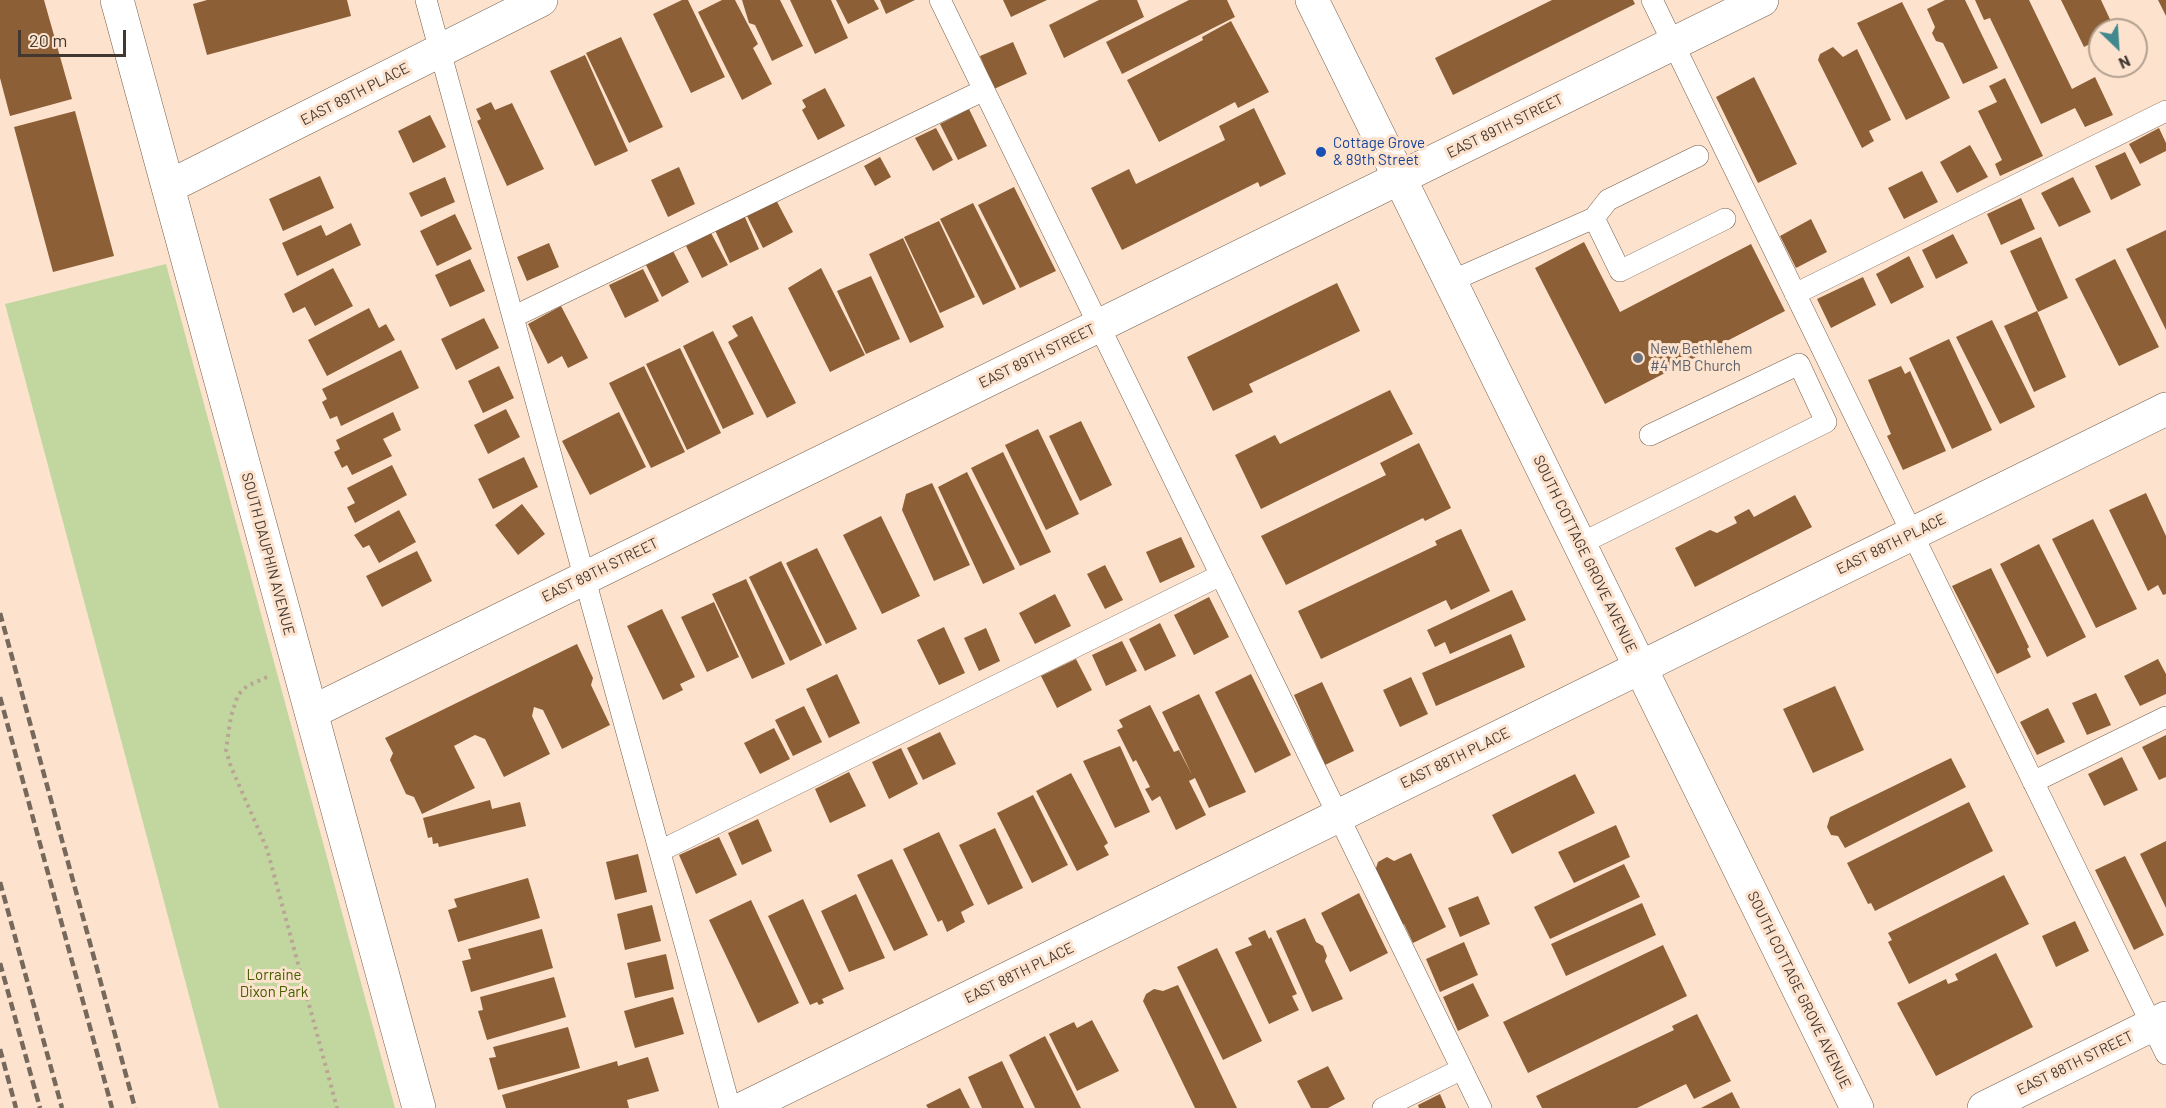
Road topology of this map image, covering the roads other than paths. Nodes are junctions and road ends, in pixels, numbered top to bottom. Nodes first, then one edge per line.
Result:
1 (117, 0) edge
2 (426, 0) edge
3 (541, 0) edge
4 (940, 0) edge
5 (1312, 0) edge
6 (1652, 0) edge
7 (1762, 0) edge
8 (1673, 44) junction
9 (440, 51) junction
10 (984, 90) junction
11 (2166, 111) edge
12 (1698, 156) dead end
13 (1399, 179) junction
14 (168, 187) junction
15 (1594, 218) junction
16 (1725, 219) dead end
17 (1449, 282) junction
18 (1795, 294) junction
19 (513, 317) junction
20 (1099, 326) junction
21 (2166, 409) edge
22 (1650, 435) dead end
23 (1912, 533) junction
24 (1580, 544) junction
25 (1221, 575) junction
26 (585, 578) junction
27 (1641, 666) junction
28 (312, 712) junction
29 (2166, 717) edge
30 (2033, 782) junction
31 (1338, 815) junction
32 (660, 851) junction
33 (2159, 1022) edge
34 (2166, 1054) edge
35 (1462, 1070) junction
36 (419, 1108) edge
37 (730, 1108) edge
38 (744, 1108) edge
39 (1383, 1108) edge
40 (1481, 1108) edge
41 (1857, 1108) edge
42 (1984, 1108) edge

1 - 14 street, SOUTH DAUPHIN AVENUE
2 - 9 lane
3 - 9 street, EAST 89TH PLACE
4 - 10 lane
5 - 13 street, SOUTH COTTAGE GROVE AVENUE
6 - 8 lane
7 - 8 street, EAST 89TH STREET
8 - 13 street, EAST 89TH STREET
8 - 18 lane
9 - 14 street, EAST 89TH PLACE
9 - 19 lane
10 - 19 lane
10 - 20 lane
11 - 18 lane
12 - 15 lane
13 - 17 street, SOUTH COTTAGE GROVE AVENUE
13 - 20 street, EAST 89TH STREET
14 - 28 street, SOUTH DAUPHIN AVENUE
15 - 16 lane
15 - 17 lane
17 - 24 street, SOUTH COTTAGE GROVE AVENUE
18 - 23 lane
19 - 26 lane
20 - 25 lane
20 - 26 street, EAST 89TH STREET
21 - 23 street, EAST 88TH PLACE
22 - 24 lane
23 - 27 street, EAST 88TH PLACE
23 - 30 lane
24 - 27 street, SOUTH COTTAGE GROVE AVENUE
25 - 31 lane
25 - 32 lane
26 - 28 street, EAST 89TH STREET
26 - 32 lane
27 - 31 street, EAST 88TH PLACE
27 - 41 street, SOUTH COTTAGE GROVE AVENUE
28 - 36 street, SOUTH DAUPHIN AVENUE
29 - 30 lane
30 - 33 lane
31 - 35 lane
31 - 38 street, EAST 88TH PLACE
32 - 37 lane
33 - 34 lane
33 - 42 street, EAST 88TH STREET
35 - 39 lane
35 - 40 lane

